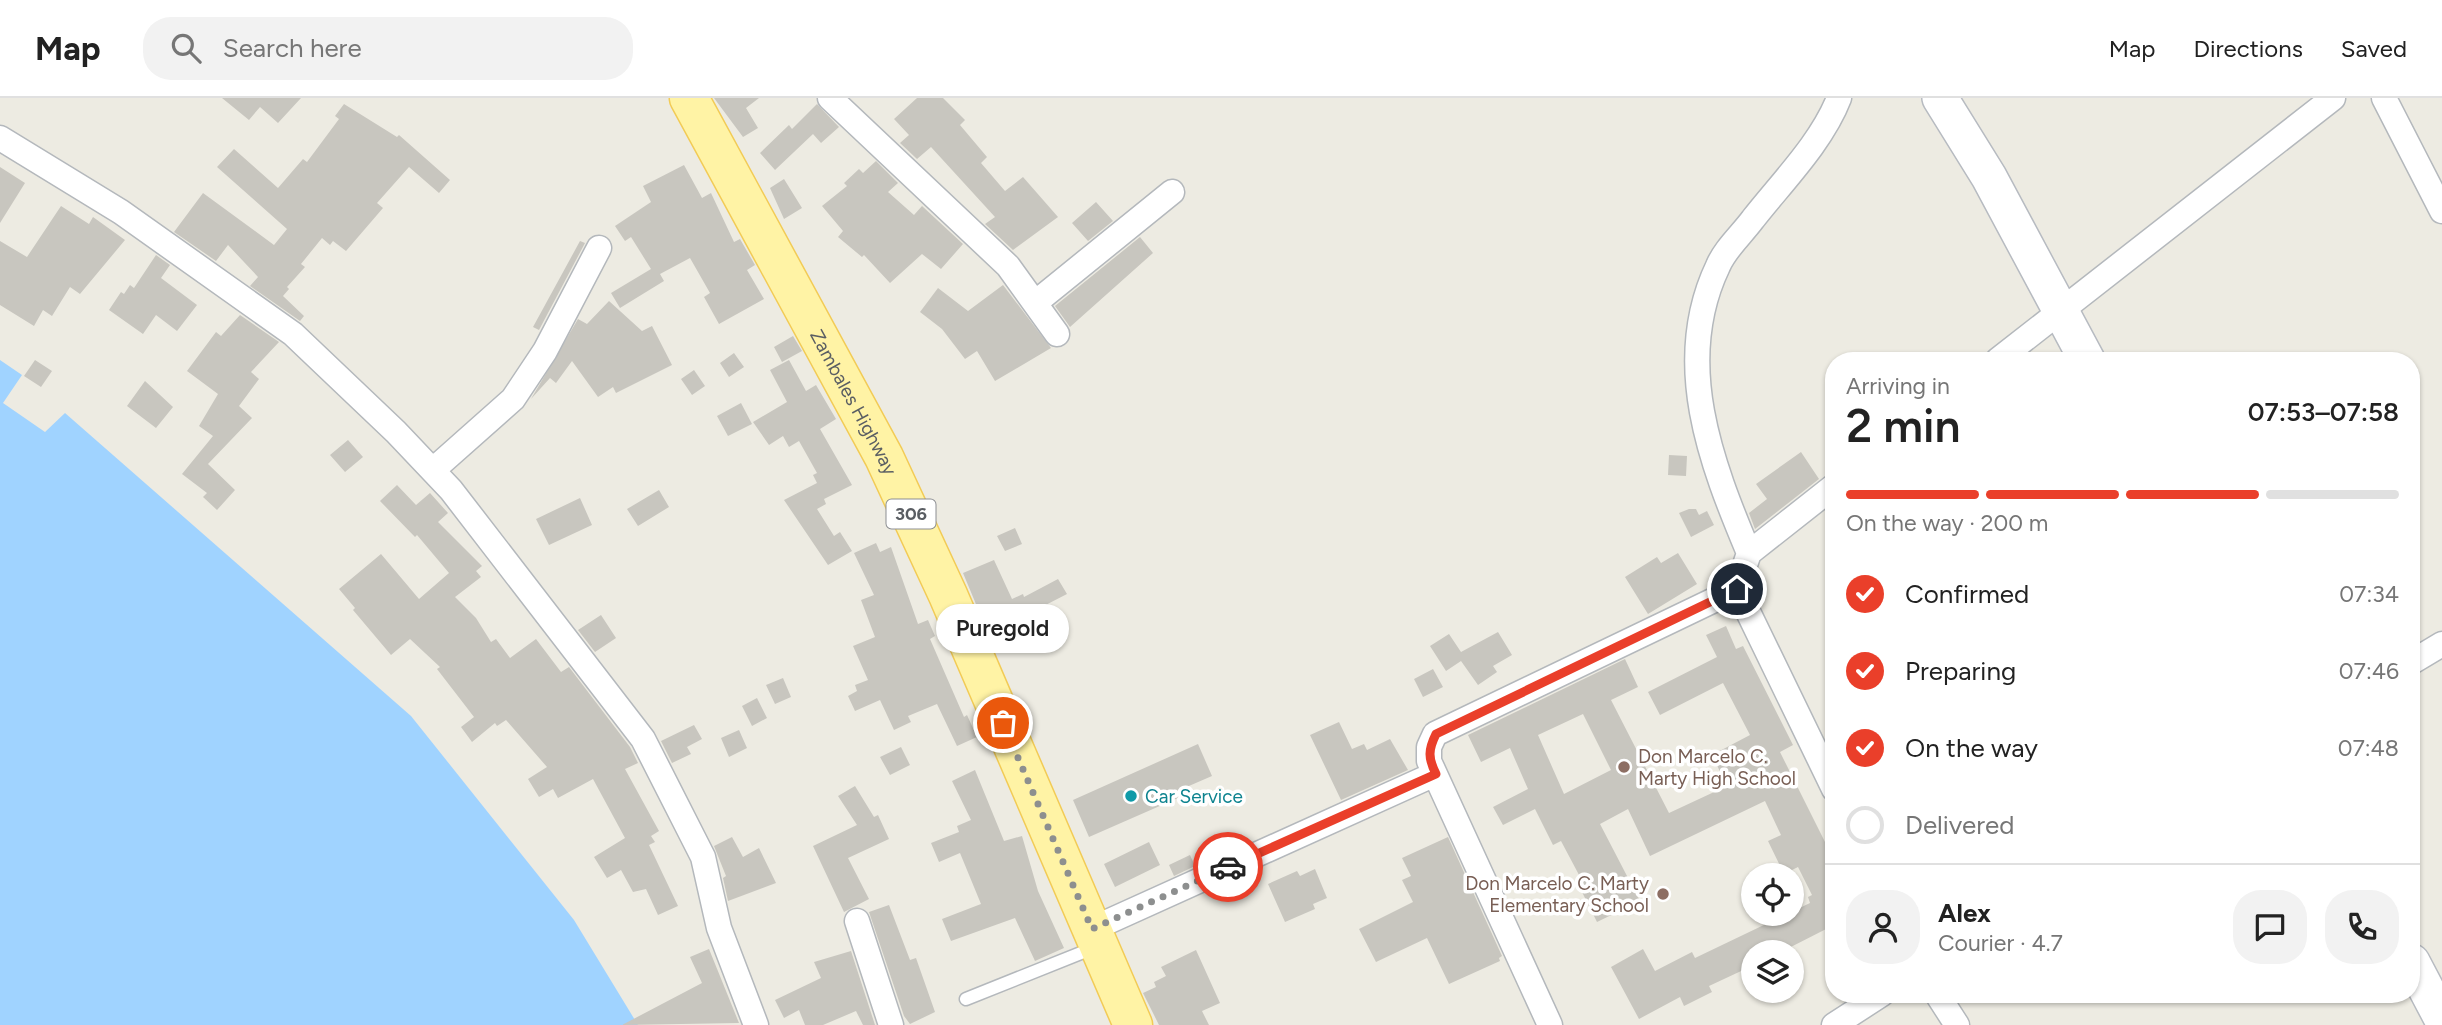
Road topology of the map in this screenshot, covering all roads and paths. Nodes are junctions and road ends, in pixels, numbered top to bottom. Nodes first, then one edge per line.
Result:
1 (830, 98) edge
2 (1839, 98) edge
3 (1940, 98) edge
4 (2333, 98) edge
5 (2384, 98) edge
6 (692, 99) edge
7 (0, 138) edge
8 (1171, 192) dead end
9 (2442, 211) edge
10 (599, 248) dead end
11 (1035, 303) junction
12 (2062, 313) junction
13 (1057, 334) dead end
14 (2009, 352) edge
15 (2083, 352) edge
16 (433, 470) junction
17 (1825, 493) edge
18 (1749, 553) junction
19 (1737, 589) junction
20 (2442, 644) edge
21 (2420, 657) edge
22 (1825, 770) edge
23 (1436, 774) junction
24 (857, 921) dead end
25 (1095, 937) junction
26 (2420, 977) edge
27 (966, 999) dead end
28 (1868, 1003) edge
29 (1943, 1003) edge
30 (2442, 1019) edge
31 (756, 1025) edge
32 (891, 1025) edge
33 (1133, 1025) edge
34 (1550, 1025) edge
35 (1834, 1025) edge
36 (1957, 1025) edge

1 - 11 street
2 - 18 street
3 - 12 street
4 - 12 street
5 - 9 street
6 - 25 main road, Zambales Highway / 306
7 - 16 street
8 - 11 street
10 - 16 street
11 - 13 street
12 - 14 street
12 - 15 street
16 - 31 street
17 - 18 street
18 - 19 street
19 - 22 street
19 - 23 street
20 - 21 street
23 - 25 street
23 - 34 street
24 - 32 street
25 - 27 lane
25 - 33 main road, Zambales Highway / 306
26 - 30 street
28 - 35 street
29 - 36 street

